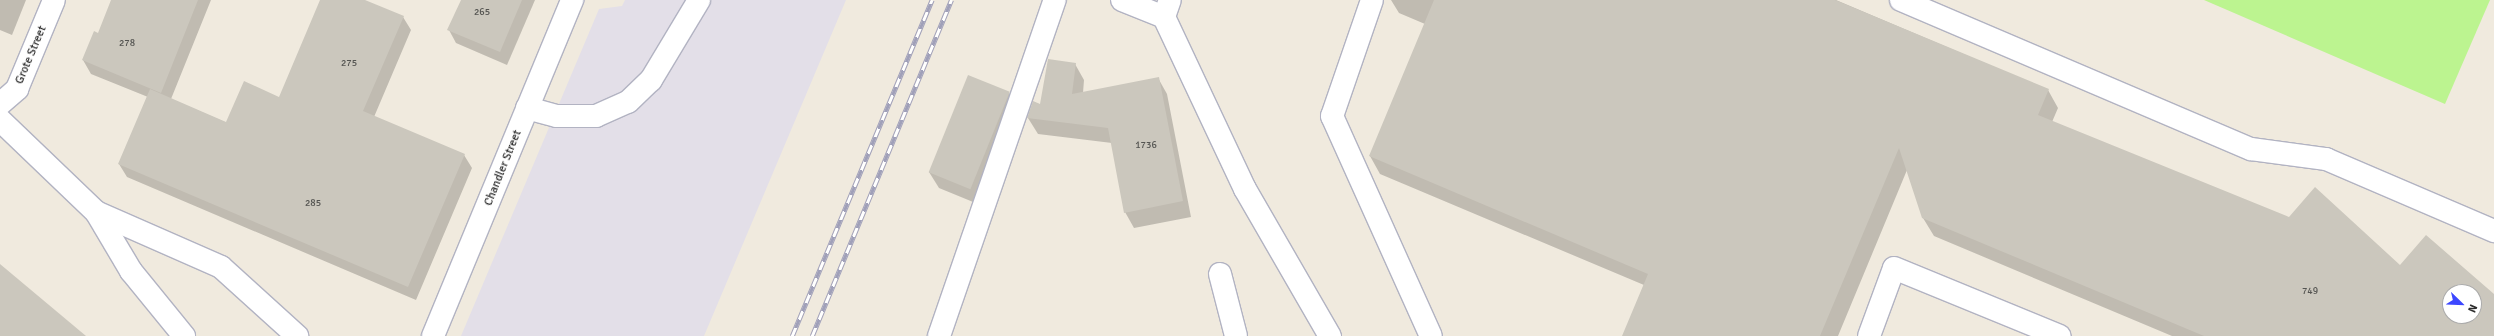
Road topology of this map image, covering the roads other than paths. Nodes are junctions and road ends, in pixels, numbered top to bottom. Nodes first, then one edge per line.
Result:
1 (54, 0) edge
2 (572, 0) edge
3 (699, 0) edge
4 (1055, 0) edge
5 (1122, 0) edge
6 (1372, 0) edge
7 (1901, 0) edge
8 (1167, 8) edge
9 (0, 104) edge
10 (527, 108) junction
11 (0, 120) edge
12 (96, 212) junction
13 (2494, 231) edge
14 (1220, 274) dead end
15 (184, 336) edge
16 (297, 336) edge
17 (433, 336) edge
18 (939, 336) edge
19 (1236, 336) edge
20 (1330, 336) edge
21 (1431, 336) edge
22 (1870, 336) edge
23 (2060, 336) edge

1 - 9 street, Grote Street
2 - 10 street, Chandler Street
3 - 10 street
4 - 18 street
5 - 8 street
6 - 21 street
7 - 13 street
8 - 20 street
10 - 17 street, Chandler Street
11 - 12 street
12 - 15 street
12 - 16 street
14 - 19 street
22 - 23 street

